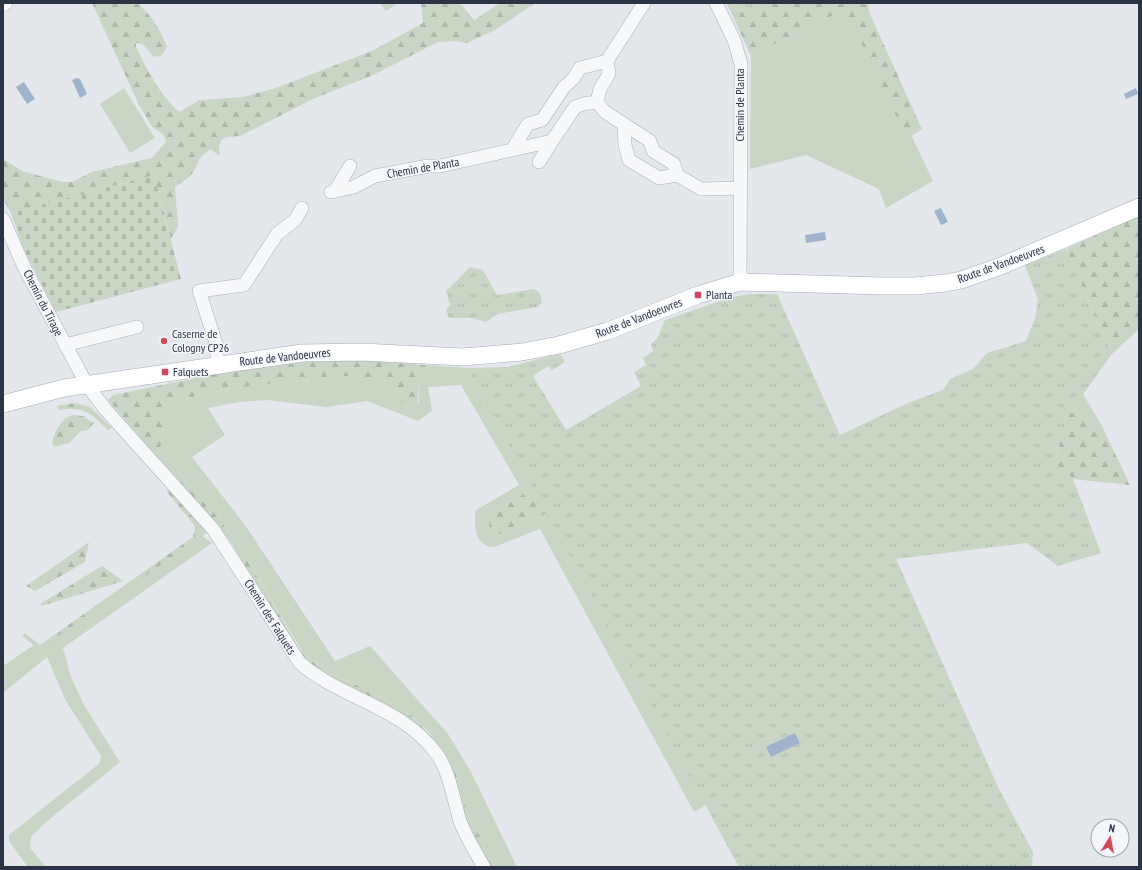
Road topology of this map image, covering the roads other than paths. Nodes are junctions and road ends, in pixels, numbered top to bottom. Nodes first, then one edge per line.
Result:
1 (6, 3) edge
2 (644, 3) edge
3 (716, 3) edge
4 (3, 5) edge
5 (607, 62) junction
6 (597, 102) junction
7 (624, 124) junction
8 (552, 141) junction
9 (512, 150) junction
10 (539, 162) dead end
11 (350, 166) dead end
12 (677, 174) junction
13 (740, 188) junction
14 (1139, 207) edge
15 (302, 208) dead end
16 (3, 219) edge
17 (740, 282) junction
18 (137, 327) dead end
19 (65, 345) junction
20 (217, 364) junction
21 (87, 385) junction
22 (4, 407) edge
23 (484, 867) edge

1 - 4 street
2 - 5 street
3 - 13 street, Chemin de Planta
5 - 6 street
5 - 9 street
6 - 7 street
6 - 8 street
7 - 12 street
7 - 12 street
8 - 9 street, Chemin de Planta
8 - 10 street
9 - 11 street, Chemin de Planta
12 - 13 street
13 - 17 street, Chemin de Planta
14 - 17 main road, Route de Vandoeuvres
15 - 20 street
16 - 19 street, Chemin du Tirage
17 - 20 main road, Route de Vandoeuvres
18 - 19 street
19 - 21 street, Chemin du Tirage
20 - 21 main road, Route de Vandoeuvres
21 - 22 main road
21 - 23 street, Chemin des Falquets

